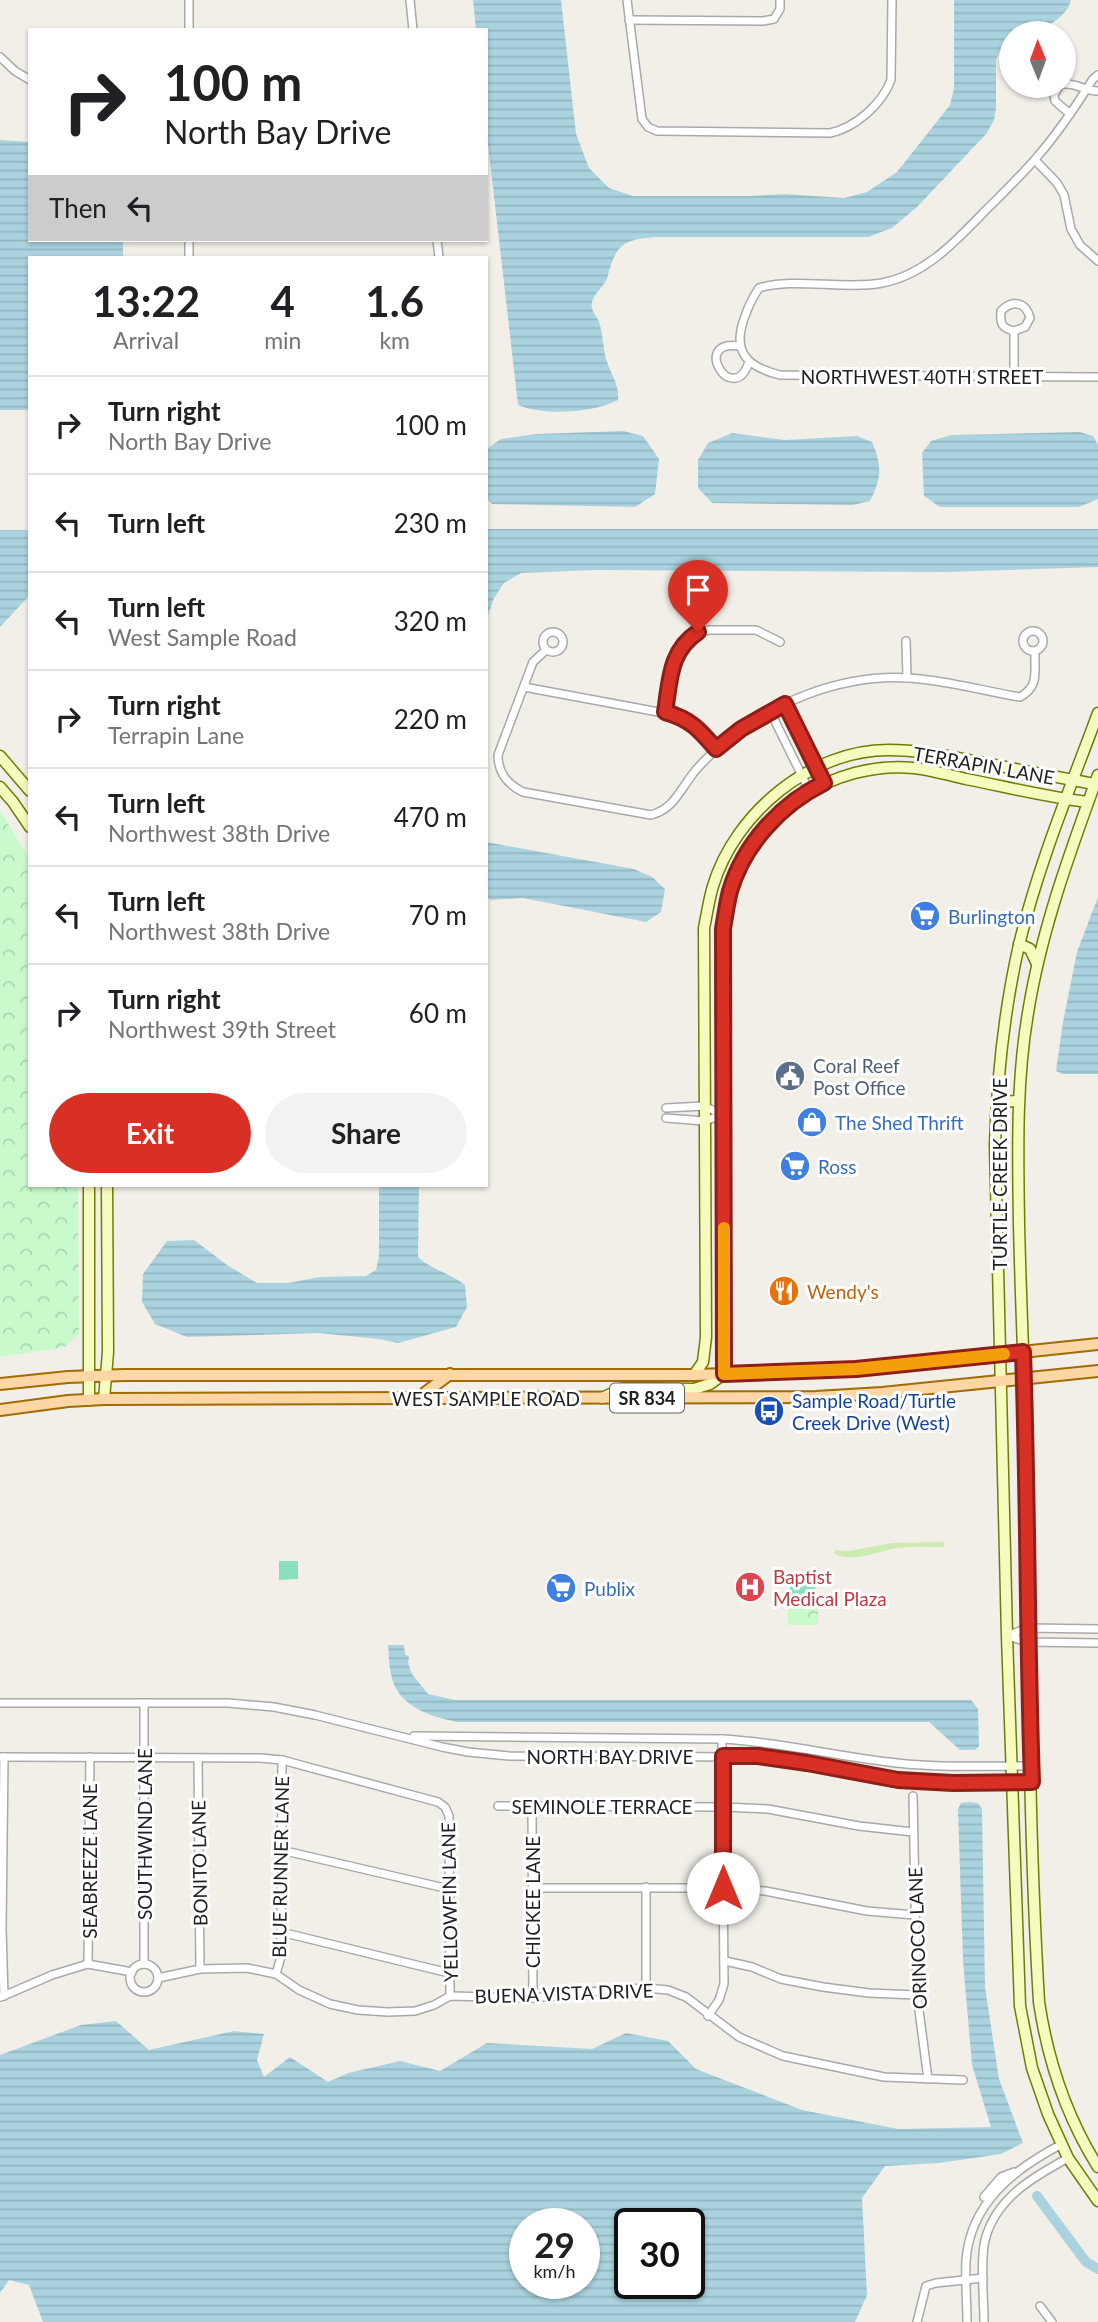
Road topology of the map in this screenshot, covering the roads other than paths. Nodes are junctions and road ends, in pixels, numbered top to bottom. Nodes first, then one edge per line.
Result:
1 (189, 0) edge
2 (410, 0) edge
3 (627, 0) edge
4 (780, 0) edge
5 (892, 0) edge
6 (629, 20) junction
7 (190, 28) edge
8 (414, 28) edge
9 (0, 57) edge
10 (1098, 75) edge
11 (28, 79) edge
12 (1076, 85) edge
13 (1085, 91) junction
14 (1098, 91) edge
15 (1054, 98) edge
16 (1070, 114) junction
17 (1035, 160) junction
18 (1098, 261) edge
19 (1014, 331) junction
20 (739, 346) junction
21 (749, 362) junction
22 (1014, 376) junction
23 (1098, 377) edge
24 (906, 641) dead end
25 (780, 642) dead end
26 (546, 650) dead end
27 (1035, 650) dead end
28 (907, 678) junction
29 (524, 687) junction
30 (785, 704) junction
31 (770, 711) junction
32 (665, 712) junction
33 (1098, 713) edge
34 (716, 749) junction
35 (0, 756) edge
36 (968, 760) junction
37 (817, 767) junction
38 (914, 768) junction
39 (802, 775) junction
40 (1096, 779) edge
41 (1074, 780) junction
42 (824, 783) junction
43 (0, 787) edge
44 (28, 789) edge
45 (810, 790) junction
46 (1067, 800) junction
47 (1087, 802) junction
48 (28, 824) edge
49 (1019, 944) junction
50 (1037, 964) junction
51 (1018, 1101) junction
52 (997, 1102) junction
53 (704, 1106) junction
54 (666, 1108) dead end
55 (723, 1115) junction
56 (666, 1118) dead end
57 (704, 1121) junction
58 (89, 1187) edge
59 (107, 1187) edge
60 (1098, 1344) edge
61 (1023, 1352) junction
62 (1000, 1355) junction
63 (1098, 1371) edge
64 (450, 1374) junction
65 (724, 1374) junction
66 (694, 1375) junction
67 (89, 1376) junction
68 (106, 1376) junction
69 (1024, 1379) junction
70 (1002, 1381) junction
71 (0, 1384) edge
72 (420, 1398) junction
73 (602, 1398) junction
74 (104, 1399) junction
75 (89, 1400) junction
76 (0, 1410) edge
77 (1027, 1628) junction
78 (1098, 1629) edge
79 (1007, 1636) junction
80 (1027, 1643) junction
81 (1098, 1643) edge
82 (0, 1703) edge
83 (144, 1703) junction
84 (399, 1736) junction
85 (722, 1739) junction
86 (723, 1756) junction
87 (2, 1757) edge
88 (90, 1757) junction
89 (145, 1757) junction
90 (198, 1758) junction
91 (282, 1760) junction
92 (882, 1761) junction
93 (1012, 1766) junction
94 (1031, 1766) junction
95 (881, 1777) junction
96 (1012, 1782) junction
97 (1032, 1782) junction
98 (914, 1796) dead end
99 (498, 1806) dead end
100 (532, 1806) junction
101 (723, 1807) junction
102 (913, 1832) junction
103 (1, 1844) edge
104 (281, 1850) junction
105 (646, 1887) junction
106 (533, 1888) junction
107 (723, 1888) junction
108 (449, 1889) junction
109 (914, 1915) junction
110 (1, 1929) edge
111 (281, 1933) junction
112 (725, 1961) junction
113 (88, 1964) junction
114 (144, 1964) junction
115 (200, 1969) junction
116 (132, 1972) junction
117 (449, 1973) junction
118 (276, 1974) junction
119 (158, 1978) junction
120 (646, 1988) junction
121 (917, 1995) junction
122 (450, 1996) junction
123 (2, 1997) edge
124 (533, 1998) junction
125 (708, 2016) junction
126 (928, 2079) junction
127 (962, 2080) dead end
128 (1062, 2144) junction
129 (1068, 2158) junction
130 (1098, 2167) edge
131 (990, 2193) junction
132 (1098, 2201) edge
133 (1004, 2203) junction
134 (976, 2222) junction
135 (989, 2229) junction
136 (983, 2278) junction
137 (966, 2280) junction
138 (1040, 2306) dead end
139 (917, 2322) edge
140 (968, 2322) edge
141 (984, 2322) edge
142 (1052, 2322) edge

1 - 7 street
2 - 8 street
3 - 6 street
4 - 6 street
5 - 6 street
9 - 11 street
10 - 13 street
12 - 13 street
13 - 14 street
13 - 16 street
15 - 16 street
16 - 17 street
17 - 18 street
17 - 20 street
19 - 19 street
19 - 22 street
20 - 21 street
20 - 21 street
21 - 22 street, NORTHWEST 40TH STREET
22 - 23 street, NORTHWEST 40TH STREET
24 - 28 street
25 - 32 street
26 - 29 street
27 - 28 street
28 - 30 street
29 - 32 street
29 - 34 street
30 - 31 street
30 - 37 street
31 - 34 street
31 - 39 street
32 - 34 street
33 - 41 street, TURTLE CREEK DRIVE
35 - 44 street
36 - 37 street, TERRAPIN LANE
36 - 38 street
36 - 41 street, TERRAPIN LANE
37 - 39 street, TERRAPIN LANE
37 - 42 street
38 - 42 street, TERRAPIN LANE
38 - 46 street, TERRAPIN LANE
39 - 45 street
39 - 53 street, TERRAPIN LANE
40 - 41 street, TERRAPIN LANE
40 - 47 street, TURTLE CREEK DRIVE
41 - 46 street, TURTLE CREEK DRIVE
42 - 45 street, TERRAPIN LANE
43 - 48 street
45 - 55 street, TERRAPIN LANE
46 - 47 street, TERRAPIN LANE
46 - 49 street, TURTLE CREEK DRIVE
47 - 50 street, TURTLE CREEK DRIVE
49 - 50 street
49 - 52 street, TURTLE CREEK DRIVE
50 - 51 street, TURTLE CREEK DRIVE
51 - 52 street
51 - 61 street, TURTLE CREEK DRIVE
52 - 62 street, TURTLE CREEK DRIVE
53 - 54 street
53 - 55 street
53 - 57 street, TERRAPIN LANE
55 - 57 street
55 - 65 street, TERRAPIN LANE
56 - 57 street
57 - 66 street, TERRAPIN LANE
58 - 67 street
59 - 68 street
60 - 61 main road, WEST SAMPLE ROAD / SR 834
61 - 62 main road, WEST SAMPLE ROAD / SR 834
61 - 69 street, TURTLE CREEK DRIVE
62 - 65 main road, WEST SAMPLE ROAD / SR 834
62 - 70 street, TURTLE CREEK DRIVE
63 - 69 main road, WEST SAMPLE ROAD / SR 834
64 - 66 main road, WEST SAMPLE ROAD / SR 834
64 - 68 main road, WEST SAMPLE ROAD / SR 834
64 - 72 main road
65 - 66 main road, WEST SAMPLE ROAD / SR 834
65 - 73 street
67 - 68 main road, WEST SAMPLE ROAD / SR 834
67 - 71 main road, WEST SAMPLE ROAD / SR 834
67 - 75 street
68 - 74 street
69 - 70 main road, WEST SAMPLE ROAD / SR 834
69 - 77 street, TURTLE CREEK DRIVE
70 - 73 main road, WEST SAMPLE ROAD / SR 834
70 - 79 street, TURTLE CREEK DRIVE
72 - 73 main road, WEST SAMPLE ROAD / SR 834
72 - 74 main road, WEST SAMPLE ROAD / SR 834
74 - 75 main road, WEST SAMPLE ROAD / SR 834
75 - 76 main road, WEST SAMPLE ROAD / SR 834
77 - 78 street
77 - 79 street
77 - 80 street, TURTLE CREEK DRIVE
79 - 80 street
79 - 93 street, TURTLE CREEK DRIVE
80 - 81 street
80 - 94 street, TURTLE CREEK DRIVE
82 - 83 street, NORTH BAY DRIVE
83 - 84 street, NORTH BAY DRIVE
83 - 89 street, SOUTHWIND LANE
84 - 85 street, NORTH BAY DRIVE
84 - 86 street, NORTH BAY DRIVE
85 - 86 street
85 - 92 street, NORTH BAY DRIVE
86 - 95 street, NORTH BAY DRIVE
86 - 101 street
87 - 88 street
87 - 103 street
88 - 89 street
88 - 113 street, SEABREEZE LANE
89 - 90 street
89 - 114 street, SOUTHWIND LANE
90 - 91 street
90 - 115 street, BONITO LANE
91 - 104 street, BLUE RUNNER LANE
91 - 108 street, YELLOWFIN LANE
92 - 93 street, NORTH BAY DRIVE
92 - 95 street
93 - 94 street, NORTH BAY DRIVE
93 - 96 street, TURTLE CREEK DRIVE
94 - 97 street, TURTLE CREEK DRIVE
95 - 96 street, NORTH BAY DRIVE
96 - 97 street, NORTH BAY DRIVE
96 - 128 street, TURTLE CREEK DRIVE
97 - 130 street, TURTLE CREEK DRIVE
98 - 102 street, ORINOCO LANE
99 - 100 street, SEMINOLE TERRACE
100 - 101 street, SEMINOLE TERRACE
100 - 106 street, CHICKEE LANE
101 - 102 street, SEMINOLE TERRACE
101 - 107 street
102 - 109 street, ORINOCO LANE
103 - 110 street
104 - 108 street
104 - 111 street, BLUE RUNNER LANE
105 - 106 street
105 - 107 street
105 - 120 street
106 - 124 street, CHICKEE LANE
107 - 109 street
107 - 112 street
108 - 117 street, YELLOWFIN LANE
109 - 121 street, ORINOCO LANE
110 - 123 street
111 - 117 street
111 - 118 street, BLUE RUNNER LANE
112 - 121 street
112 - 125 street
113 - 116 street
113 - 123 street
114 - 116 street
114 - 119 street
115 - 118 street, BUENA VISTA DRIVE
115 - 119 street, BUENA VISTA DRIVE
116 - 119 street
117 - 122 street, YELLOWFIN LANE
118 - 122 street, BUENA VISTA DRIVE
120 - 124 street, BUENA VISTA DRIVE
120 - 125 street, BUENA VISTA DRIVE
121 - 126 street, ORINOCO LANE
122 - 124 street, BUENA VISTA DRIVE
125 - 126 street, BUENA VISTA DRIVE
126 - 127 street, BUENA VISTA DRIVE
128 - 129 street, TURTLE CREEK DRIVE
128 - 131 street
129 - 132 street, TURTLE CREEK DRIVE
129 - 133 street
131 - 133 street
131 - 134 street
133 - 135 street
134 - 135 street
134 - 137 street
135 - 136 street
136 - 137 street
136 - 141 street
137 - 139 street
137 - 140 street
138 - 142 street

